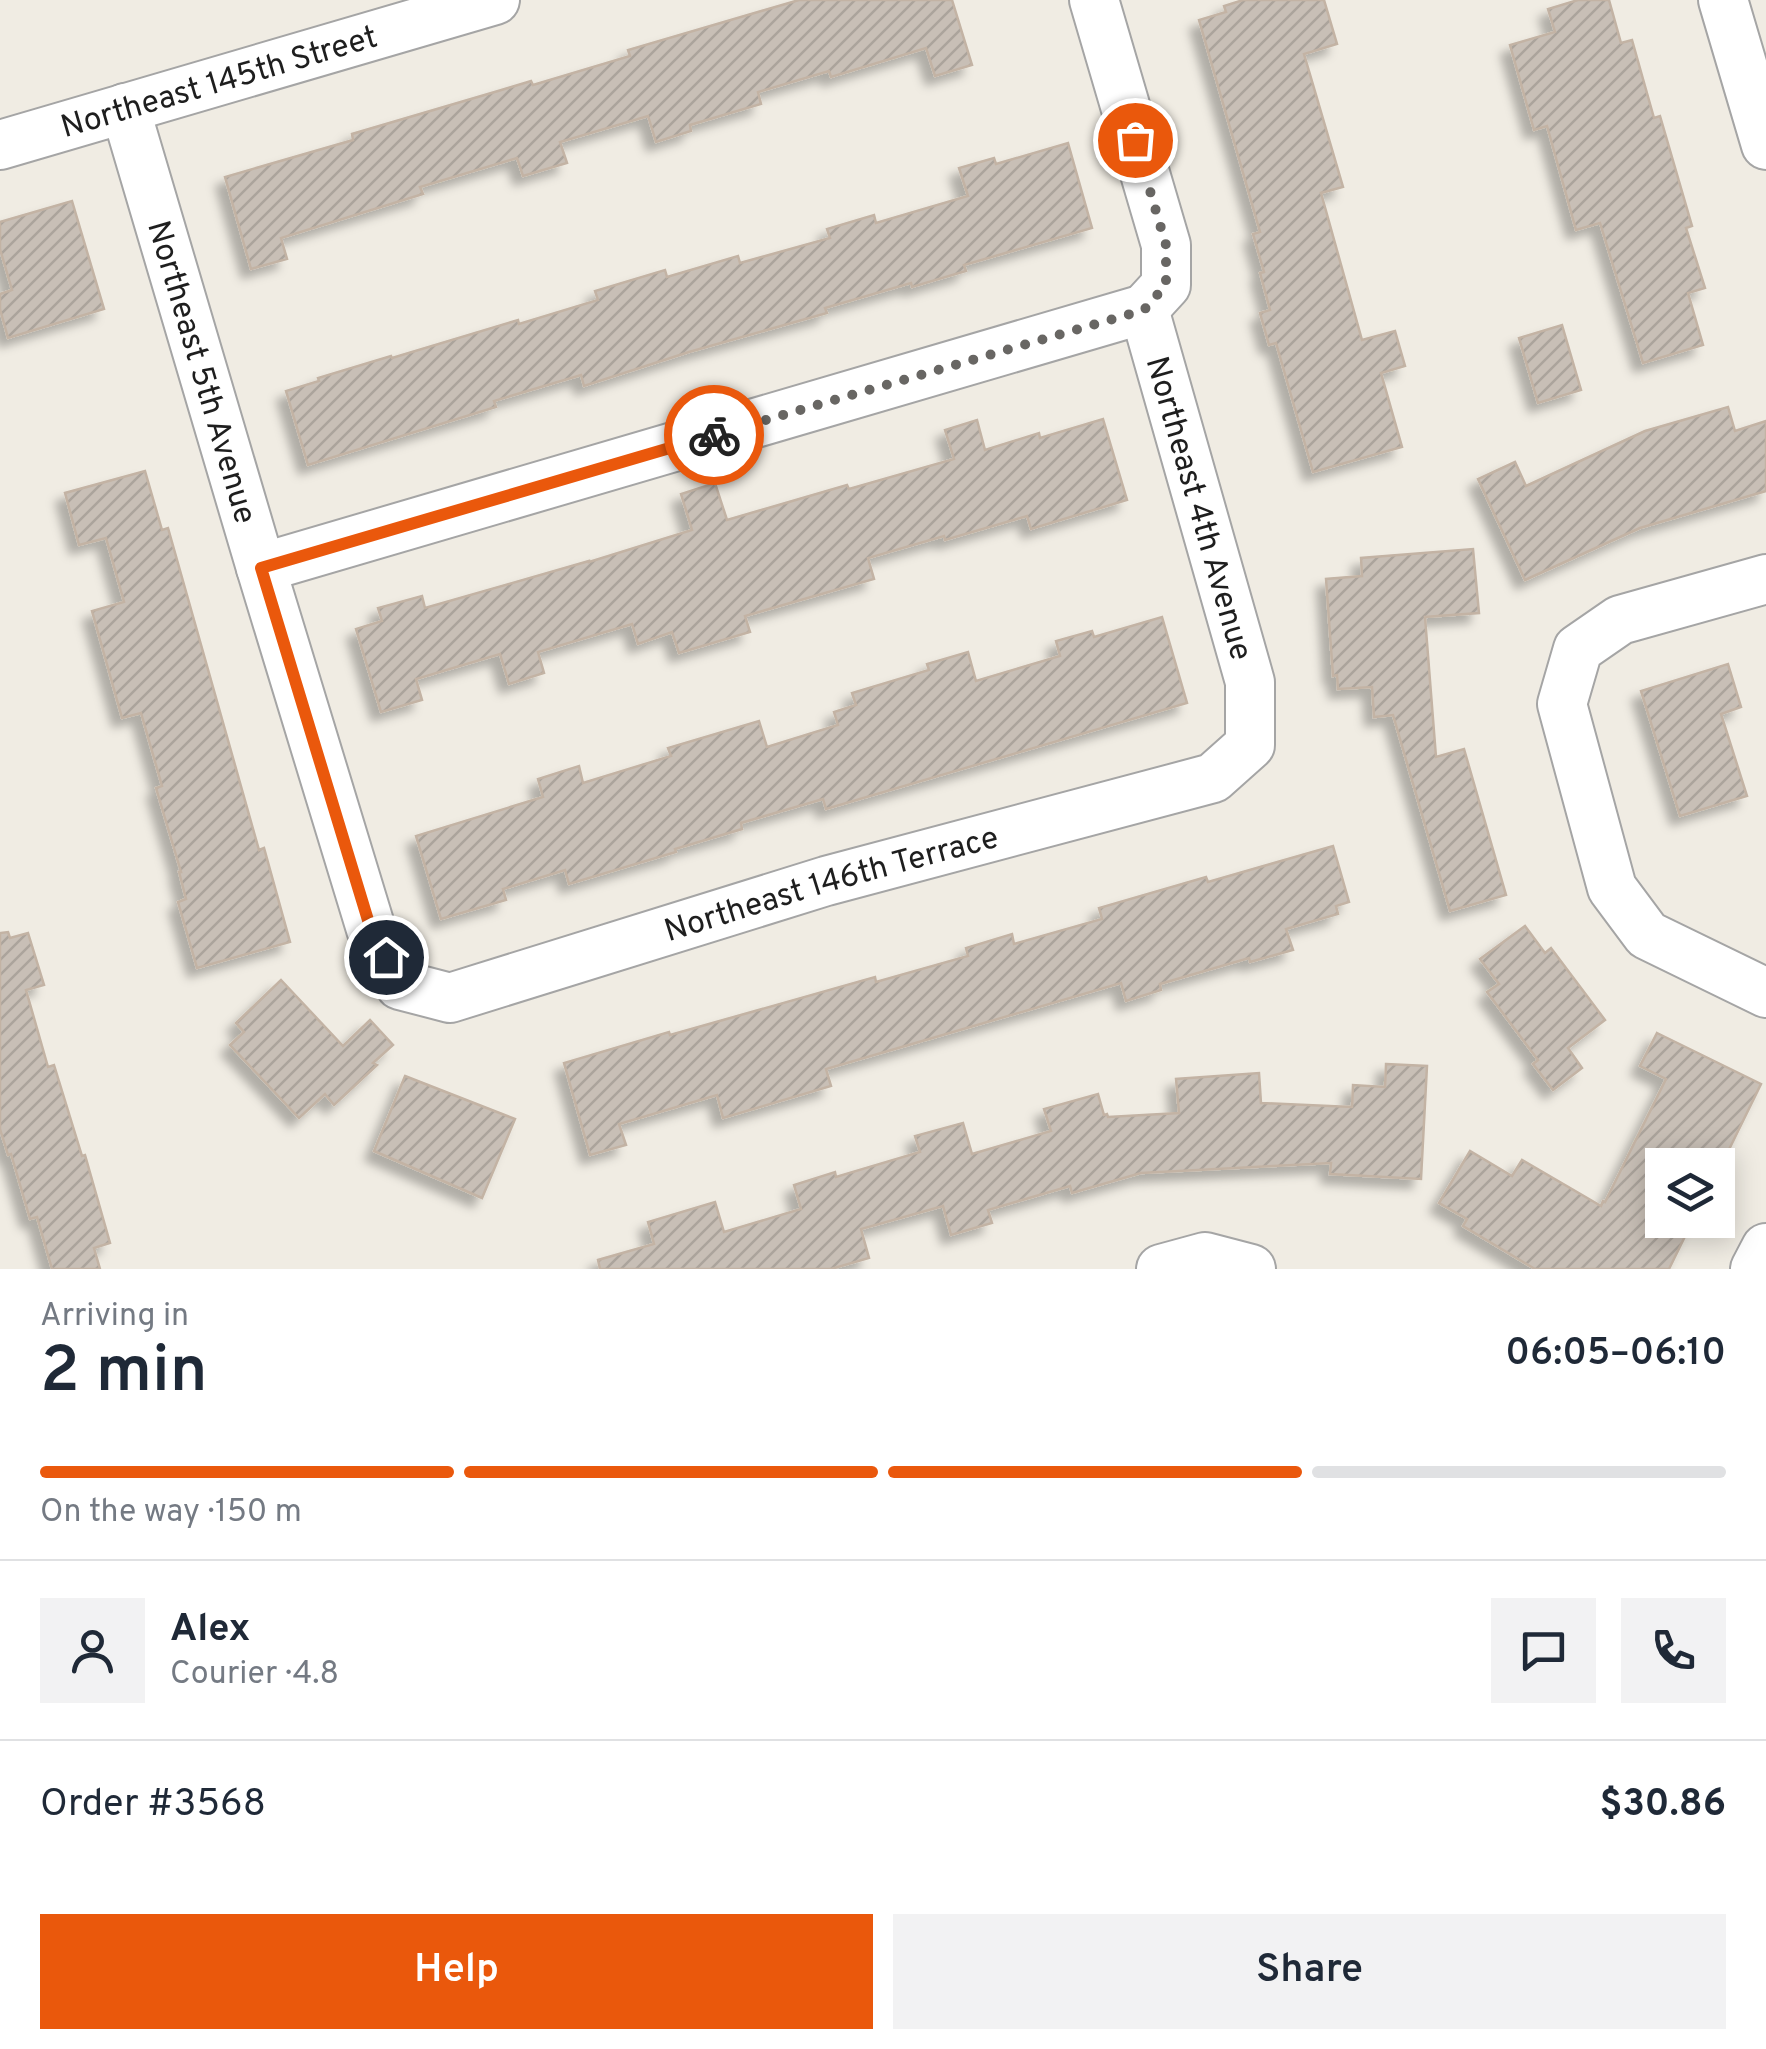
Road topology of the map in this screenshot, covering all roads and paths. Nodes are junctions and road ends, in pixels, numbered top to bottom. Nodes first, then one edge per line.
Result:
1 (496, 0) edge
2 (1094, 0) edge
3 (1723, 0) edge
4 (125, 108) junction
5 (0, 145) edge
6 (1766, 145) edge
7 (1144, 310) junction
8 (261, 568) junction
9 (1766, 579) edge
10 (1213, 778) joint
11 (1766, 992) edge
12 (450, 998) joint
13 (1766, 1248) edge
14 (1161, 1269) edge
15 (1251, 1269) edge
16 (1754, 1269) edge

1 - 4 street, Northeast 145th Street
2 - 7 street, Northeast 4th Avenue
3 - 6 street
4 - 5 street, Northeast 145th Street
4 - 8 street, Northeast 5th Avenue
7 - 8 street
7 - 10 street, Northeast 4th Avenue
8 - 12 street, Northeast 5th Avenue
9 - 11 street
10 - 12 street, Northeast 146th Terrace
13 - 16 street
14 - 15 street

